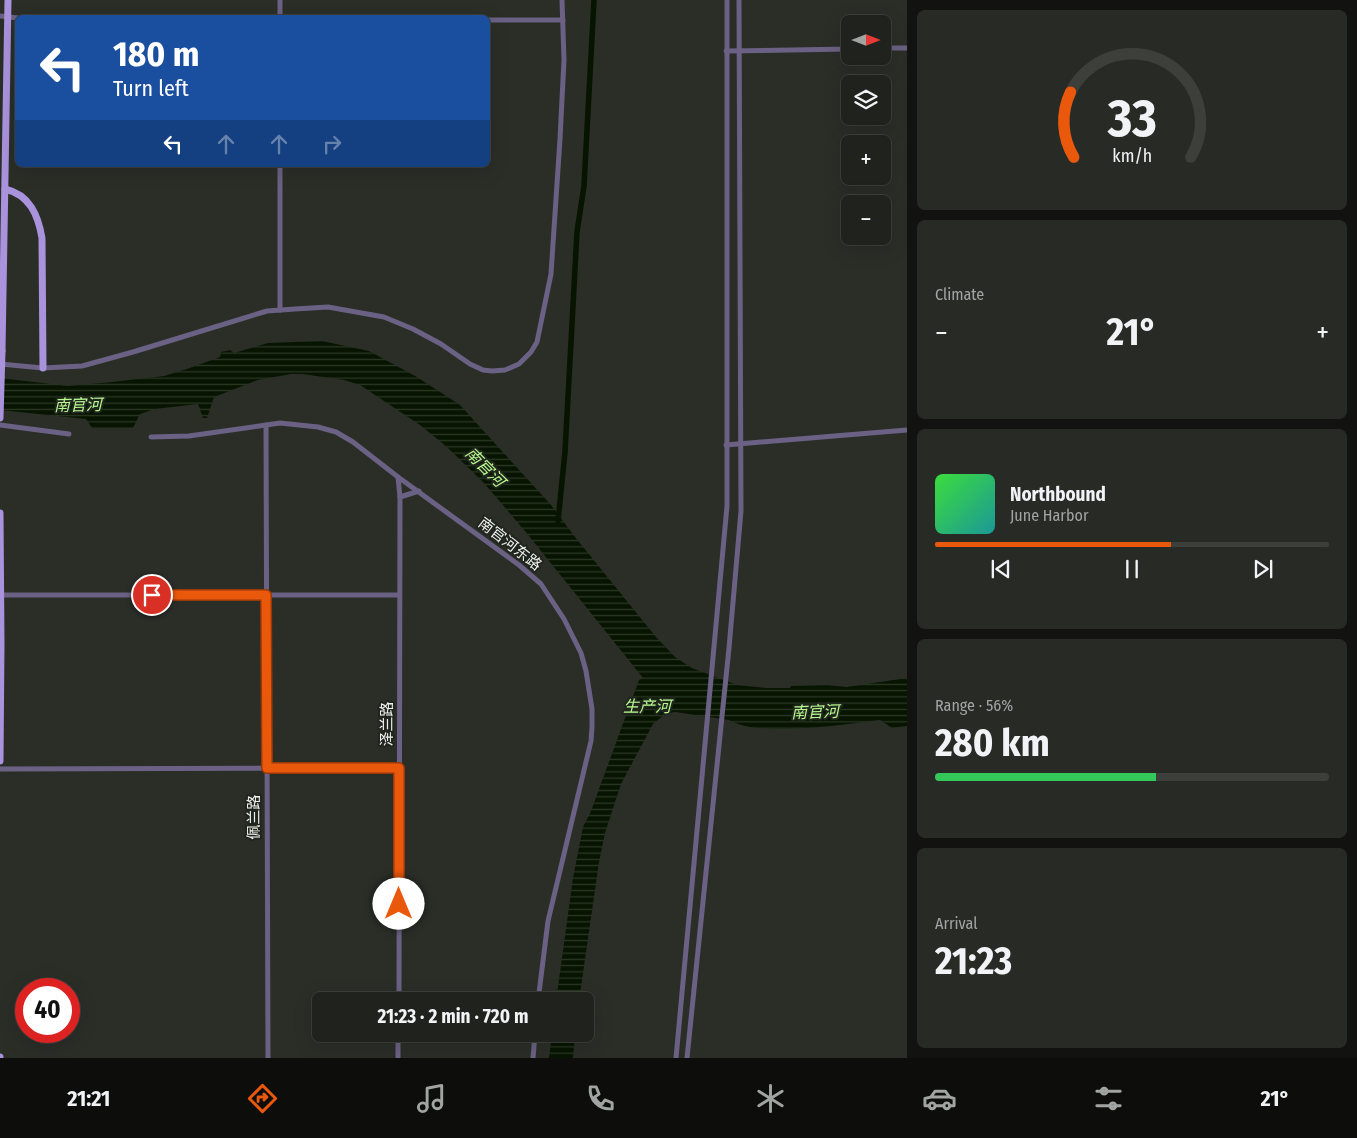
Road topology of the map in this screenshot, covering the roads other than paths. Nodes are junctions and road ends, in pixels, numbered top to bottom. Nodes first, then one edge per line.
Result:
1 (8, 0) edge
2 (280, 0) edge
3 (562, 0) edge
4 (727, 0) edge
5 (739, 0) edge
6 (280, 15) edge
7 (4, 17) edge
8 (490, 20) edge
9 (563, 20) junction
10 (891, 48) edge
11 (907, 48) edge
12 (841, 49) edge
13 (726, 51) junction
14 (738, 51) junction
15 (280, 167) edge
16 (4, 189) junction
17 (280, 310) junction
18 (0, 364) edge
19 (43, 368) junction
20 (0, 418) edge
21 (0, 425) edge
22 (266, 425) junction
23 (907, 430) edge
24 (69, 434) dead end
25 (151, 437) dead end
26 (741, 444) junction
27 (726, 445) junction
28 (398, 477) junction
29 (418, 491) junction
30 (400, 497) junction
31 (0, 513) edge
32 (1, 595) edge
33 (266, 595) junction
34 (400, 595) junction
35 (0, 761) edge
36 (0, 768) edge
37 (267, 768) junction
38 (399, 768) junction
39 (398, 992) edge
40 (539, 992) edge
41 (398, 1042) edge
42 (534, 1042) edge
43 (268, 1058) edge
44 (398, 1058) edge
45 (533, 1058) edge
46 (676, 1058) edge
47 (687, 1058) edge

1 - 7 main road
2 - 6 street
3 - 9 street
4 - 13 street
5 - 14 street
7 - 16 main road
8 - 9 street
9 - 17 street
10 - 11 street
12 - 14 street
13 - 14 street
13 - 27 street
14 - 26 street
15 - 17 street
16 - 19 main road
16 - 20 main road, bridge
17 - 19 street
18 - 19 street
21 - 24 street
22 - 25 street, 南官河东路
22 - 28 street, 南官河东路
22 - 33 street, 佩兰路
23 - 26 street
26 - 27 street
26 - 47 street
27 - 46 street
28 - 29 street, 南官河东路
28 - 30 street, 泽兰路
29 - 30 street
29 - 40 street, 南官河东路
30 - 34 street, 泽兰路
31 - 32 main road
32 - 33 street
32 - 35 main road
33 - 34 street
33 - 37 street, 佩兰路
34 - 38 street, 泽兰路
36 - 37 street
37 - 38 street
37 - 43 street, 佩兰路
38 - 39 street, 泽兰路
41 - 44 street
42 - 45 street

